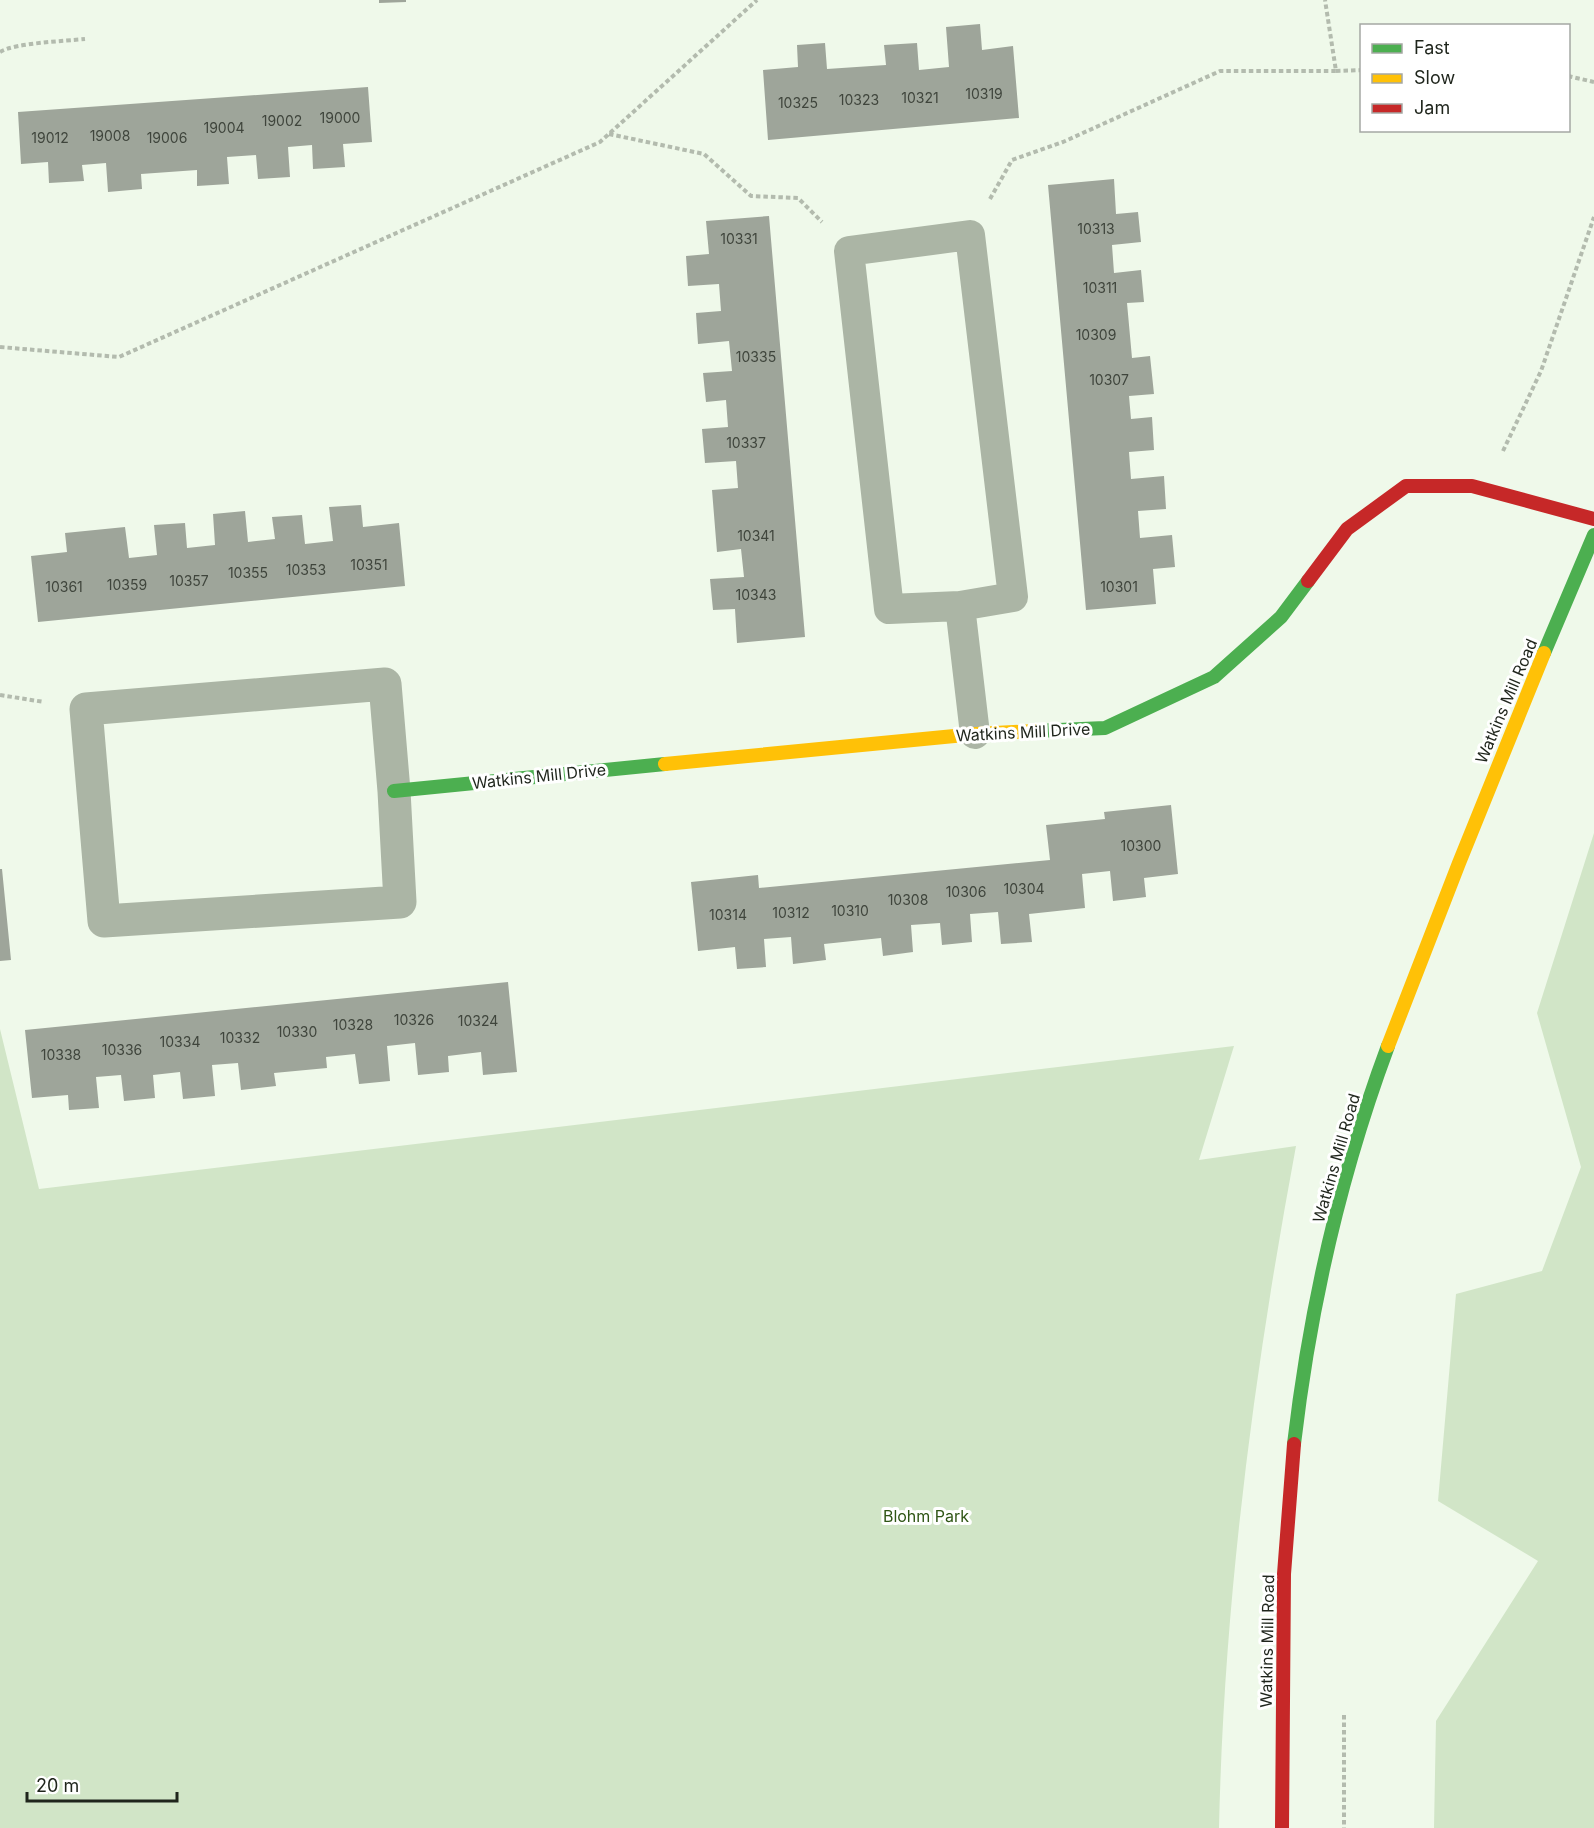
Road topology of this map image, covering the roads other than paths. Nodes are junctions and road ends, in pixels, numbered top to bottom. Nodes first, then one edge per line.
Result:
1 (1594, 519) edge
2 (1594, 535) edge
3 (960, 606) junction
4 (975, 734) junction
5 (394, 791) junction
6 (1282, 1828) edge

1 - 4 street, Watkins Mill Drive
2 - 6 street, Watkins Mill Road
3 - 3 lane
3 - 4 lane
4 - 5 street, Watkins Mill Drive
5 - 5 street

